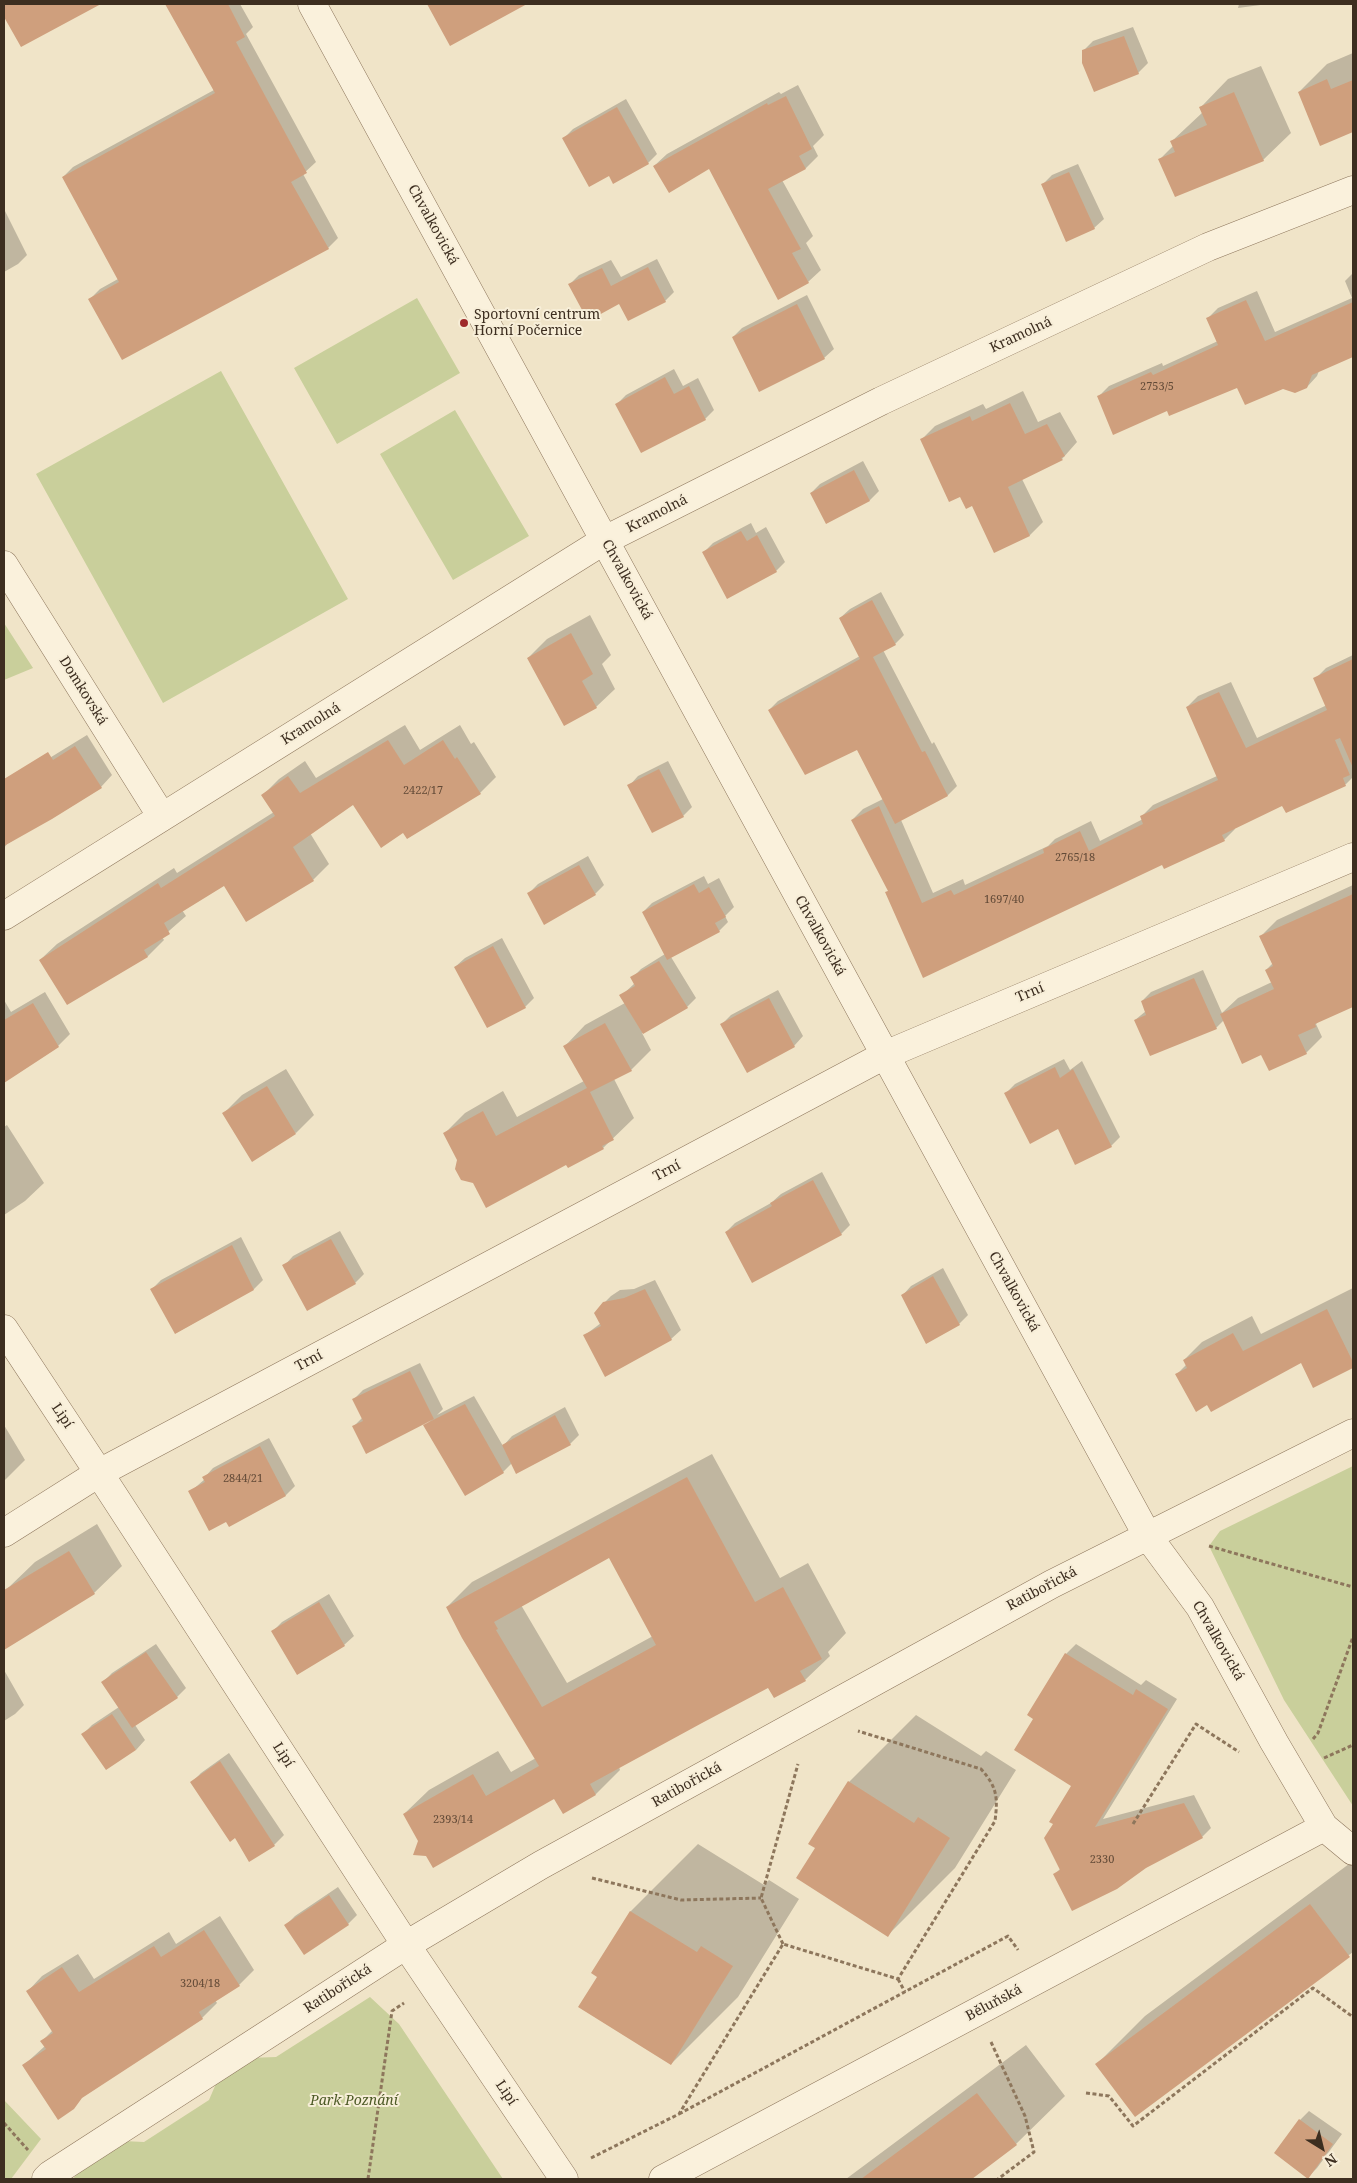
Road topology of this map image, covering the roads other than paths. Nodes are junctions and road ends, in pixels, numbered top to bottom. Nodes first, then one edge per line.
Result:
1 (312, 4) edge
2 (1353, 190) edge
3 (605, 540) junction
4 (4, 565) edge
5 (162, 817) junction
6 (1353, 857) edge
7 (4, 916) edge
8 (885, 1055) junction
9 (4, 1329) edge
10 (1353, 1433) edge
11 (99, 1473) junction
12 (4, 1533) edge
13 (1147, 1535) junction
14 (1324, 1827) junction
15 (1353, 1851) edge
16 (406, 1945) junction
17 (46, 2179) edge
18 (564, 2179) edge
19 (663, 2179) edge

1 - 3 street, Chvalkovická
2 - 3 street, Kramolná
3 - 5 street, Kramolná
3 - 8 street, Chvalkovická
4 - 5 street, Domkovská
5 - 7 street, Kramolná
6 - 8 street, Trní
8 - 11 street, Trní
8 - 13 street, Chvalkovická
9 - 11 street, Lipí
10 - 13 street, Ratibořická
11 - 12 street, Trní
11 - 16 street, Lipí
13 - 14 street, Chvalkovická
13 - 16 street, Ratibořická
14 - 15 street, Chvalkovická
14 - 19 street, Běluňská
16 - 17 street, Ratibořická
16 - 18 street, Lipí

